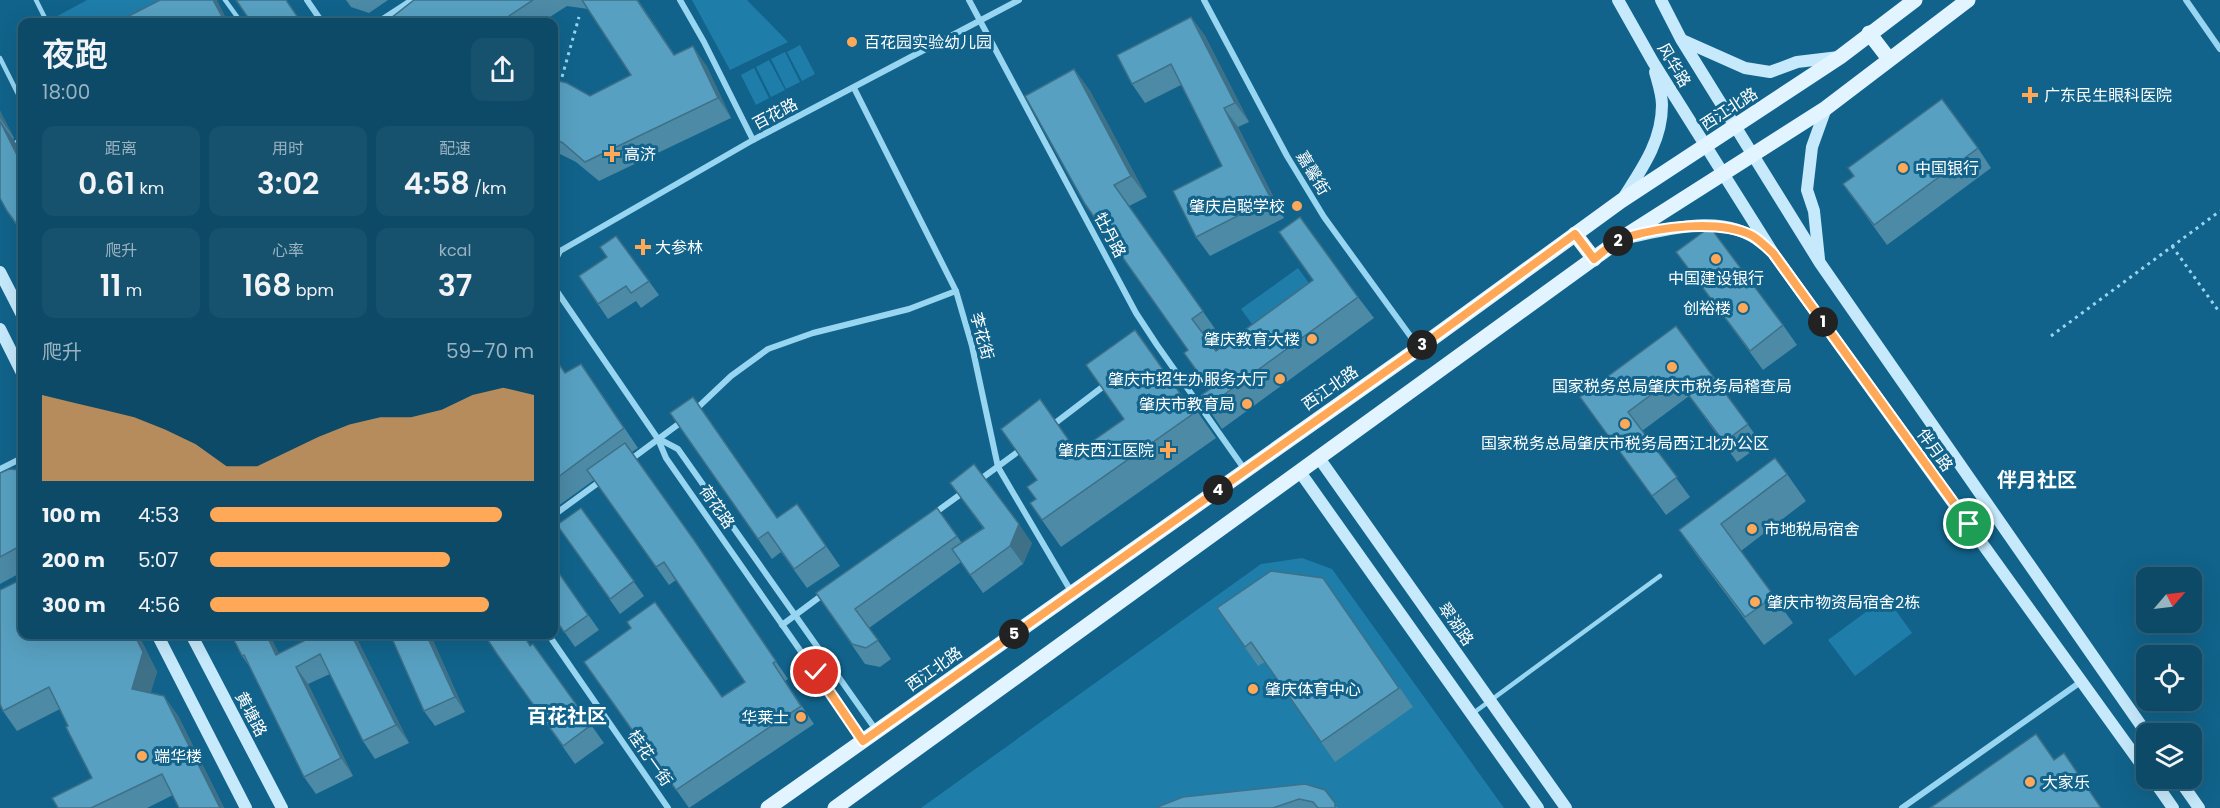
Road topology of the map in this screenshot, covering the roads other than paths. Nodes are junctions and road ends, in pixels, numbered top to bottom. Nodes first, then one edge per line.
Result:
1 (36, 0) edge
2 (225, 0) edge
3 (307, 0) edge
4 (412, 0) edge
5 (680, 0) edge
6 (969, 0) edge
7 (1019, 0) edge
8 (1204, 0) edge
9 (1618, 0) edge
10 (1661, 0) edge
11 (1915, 0) edge
12 (1968, 0) edge
13 (2186, 0) edge
14 (45, 18) edge
15 (238, 18) edge
16 (319, 18) edge
17 (384, 18) edge
18 (980, 20) junction
19 (1869, 33) junction
20 (1682, 39) junction
21 (2220, 49) edge
22 (1840, 57) junction
23 (0, 58) edge
24 (1889, 59) junction
25 (1653, 62) junction
26 (854, 88) junction
27 (18, 94) edge
28 (1826, 108) junction
29 (1735, 126) junction
30 (753, 140) junction
31 (18, 141) edge
32 (1705, 145) junction
33 (8, 147) edge
34 (1753, 155) junction
35 (1723, 174) junction
36 (1621, 201) junction
37 (1575, 234) junction
38 (1622, 238) junction
39 (1773, 253) junction
40 (558, 255) edge
41 (1594, 259) junction
42 (1820, 263) junction
43 (0, 272) edge
44 (956, 291) junction
45 (558, 293) edge
46 (18, 307) edge
47 (0, 330) edge
48 (1157, 345) junction
49 (1419, 348) junction
50 (1148, 353) edge
51 (18, 365) edge
52 (1120, 374) edge
53 (1045, 431) edge
54 (658, 439) junction
55 (1026, 445) edge
56 (1319, 458) junction
57 (18, 460) edge
58 (620, 467) edge
59 (998, 467) junction
60 (0, 469) edge
61 (1246, 470) junction
62 (1300, 472) junction
63 (610, 474) edge
64 (558, 512) edge
65 (930, 516) edge
66 (1660, 576) dead end
67 (834, 587) edge
68 (1072, 593) junction
69 (795, 615) junction
70 (782, 625) junction
71 (160, 639) edge
72 (194, 639) edge
73 (551, 639) edge
74 (2082, 681) junction
75 (1490, 700) junction
76 (1472, 714) junction
77 (2139, 723) edge
78 (877, 731) junction
79 (863, 741) junction
80 (2136, 757) edge
81 (2160, 789) edge
82 (2186, 789) edge
83 (246, 808) edge
84 (282, 808) edge
85 (668, 808) edge
86 (768, 808) edge
87 (835, 808) edge
88 (1538, 808) edge
89 (1566, 808) edge
90 (1902, 808) edge
91 (2173, 808) edge
92 (2199, 808) edge

1 - 14 lane
2 - 15 lane
3 - 16 street
4 - 17 street
5 - 30 street
6 - 18 street, 牡丹路
7 - 18 street, 百花路
8 - 49 street, 嘉馨街
9 - 25 street, 风华路
10 - 20 street, 风华路
11 - 19 main road, 西江北路
12 - 24 main road
13 - 21 street
18 - 26 street, 百花路
18 - 48 street, 牡丹路
19 - 22 main road, 西江北路
19 - 24 main road
20 - 22 street
20 - 29 street, 风华路
22 - 29 main road, 西江北路
23 - 27 lane
24 - 28 main road
25 - 32 street, 风华路
25 - 36 street
26 - 30 street, 百花路
26 - 44 street, 李花街
28 - 34 main road
28 - 42 street
29 - 32 main road, 西江北路
29 - 34 street, 风华路
30 - 40 street, 百花路
31 - 33 lane
32 - 35 street, 风华路
32 - 36 main road, 西江北路
34 - 35 main road
34 - 42 street, 伴月路
35 - 38 main road
35 - 39 street, 伴月路
36 - 37 main road, 西江北路
37 - 41 main road
37 - 49 main road, 西江北路
38 - 39 street
38 - 41 main road
39 - 74 street, 伴月路
41 - 56 main road
42 - 77 street, 伴月路
43 - 46 street
44 - 54 street
44 - 59 street, 李花街
45 - 54 street, 荷花路
47 - 51 street
48 - 50 street
48 - 61 street, 牡丹路
49 - 61 main road, 西江北路
52 - 53 street
54 - 58 street
54 - 69 street
54 - 70 street, 荷花路
55 - 59 street
56 - 62 main road
56 - 75 street, 翠湖路
57 - 60 street
59 - 65 street
59 - 68 street, 李花街
61 - 68 main road, 西江北路
62 - 76 street
62 - 87 main road
63 - 64 street
66 - 75 lane
67 - 69 street
68 - 78 main road, 西江北路
69 - 70 street
69 - 78 street
70 - 79 street, 荷花路
71 - 83 street
72 - 84 street, 黄塘路
73 - 85 street, 桂花一街
74 - 80 street, 伴月路
74 - 90 street
75 - 76 lane
75 - 89 street, 翠湖路
76 - 88 street
78 - 79 main road, 西江北路
79 - 86 main road, 西江北路
81 - 91 street
82 - 92 street

